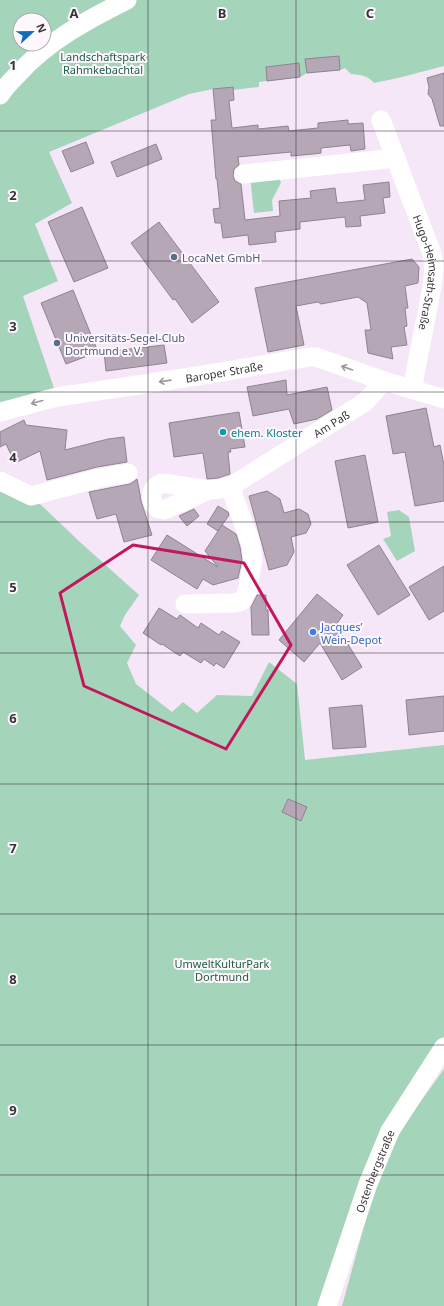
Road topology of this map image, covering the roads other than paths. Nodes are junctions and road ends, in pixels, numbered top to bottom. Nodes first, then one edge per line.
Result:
1 (127, 0) edge
2 (0, 95) edge
3 (381, 120) dead end
4 (396, 158) junction
5 (244, 174) dead end
6 (384, 381) junction
7 (412, 388) junction
8 (444, 399) edge
9 (0, 412) edge
10 (128, 473) dead end
11 (0, 481) edge
12 (233, 485) junction
13 (209, 490) dead end
14 (186, 604) dead end
15 (444, 1047) edge
16 (327, 1306) edge

1 - 2 street
3 - 4 street, Hugo-Heimsath-Straße
4 - 5 street
4 - 7 street, Hugo-Heimsath-Straße
6 - 7 street, Baroper Straße
6 -> 9 street, Baroper Straße
6 - 12 street, Am Paß
7 - 8 street, Baroper Straße
10 - 11 street
12 - 13 street, Am Paß
12 - 14 street
15 - 16 street, Ostenbergstraße

